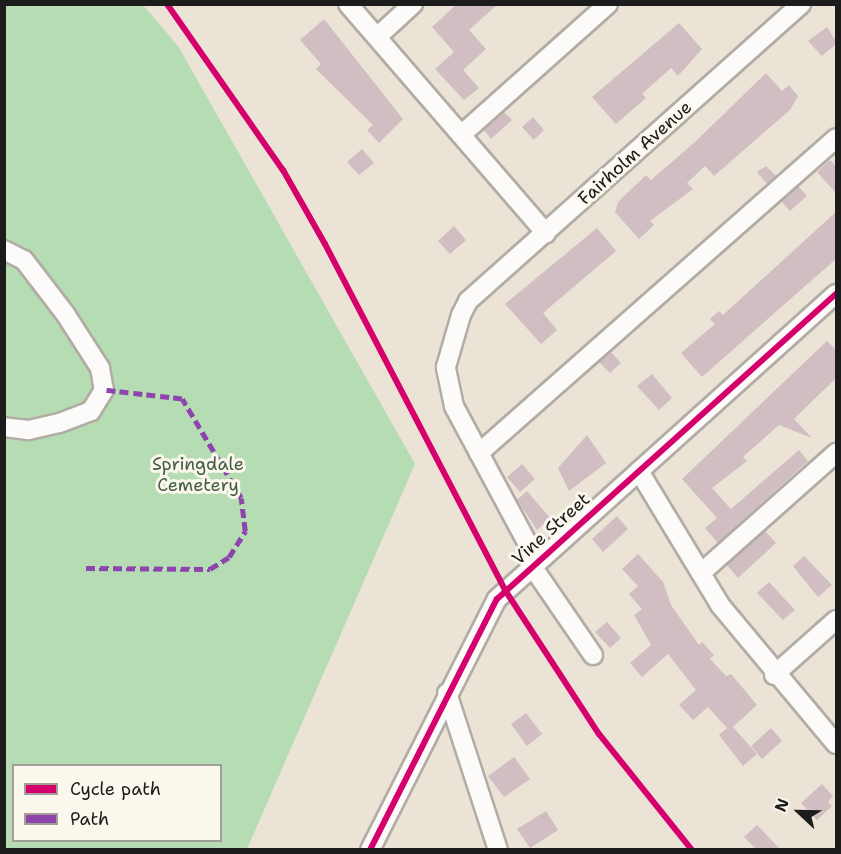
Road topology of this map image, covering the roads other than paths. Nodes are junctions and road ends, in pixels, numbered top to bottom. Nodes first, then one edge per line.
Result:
1 (348, 4) edge
2 (413, 4) edge
3 (608, 4) edge
4 (801, 4) edge
5 (377, 37) junction
6 (461, 135) junction
7 (837, 138) edge
8 (546, 233) junction
9 (4, 250) edge
10 (837, 294) edge
11 (4, 427) edge
12 (478, 453) junction
13 (837, 453) edge
14 (639, 471) junction
15 (535, 563) junction
16 (701, 573) junction
17 (837, 620) edge
18 (593, 656) dead end
19 (774, 675) junction
20 (447, 693) junction
21 (837, 744) edge
22 (370, 849) edge
23 (498, 849) edge

1 - 5 street
2 - 5 street
3 - 6 street
4 - 8 street, Fairholm Avenue
5 - 6 street
6 - 8 street
7 - 12 street
8 - 12 street, Fairholm Avenue
9 - 11 street
10 - 14 street, Vine Street
12 - 15 street
13 - 16 street
14 - 15 street, Vine Street
14 - 16 street
15 - 18 street
15 - 20 street, Vine Street
16 - 19 street
17 - 19 street
19 - 21 street
20 - 22 street, Vine Street
20 - 23 street

